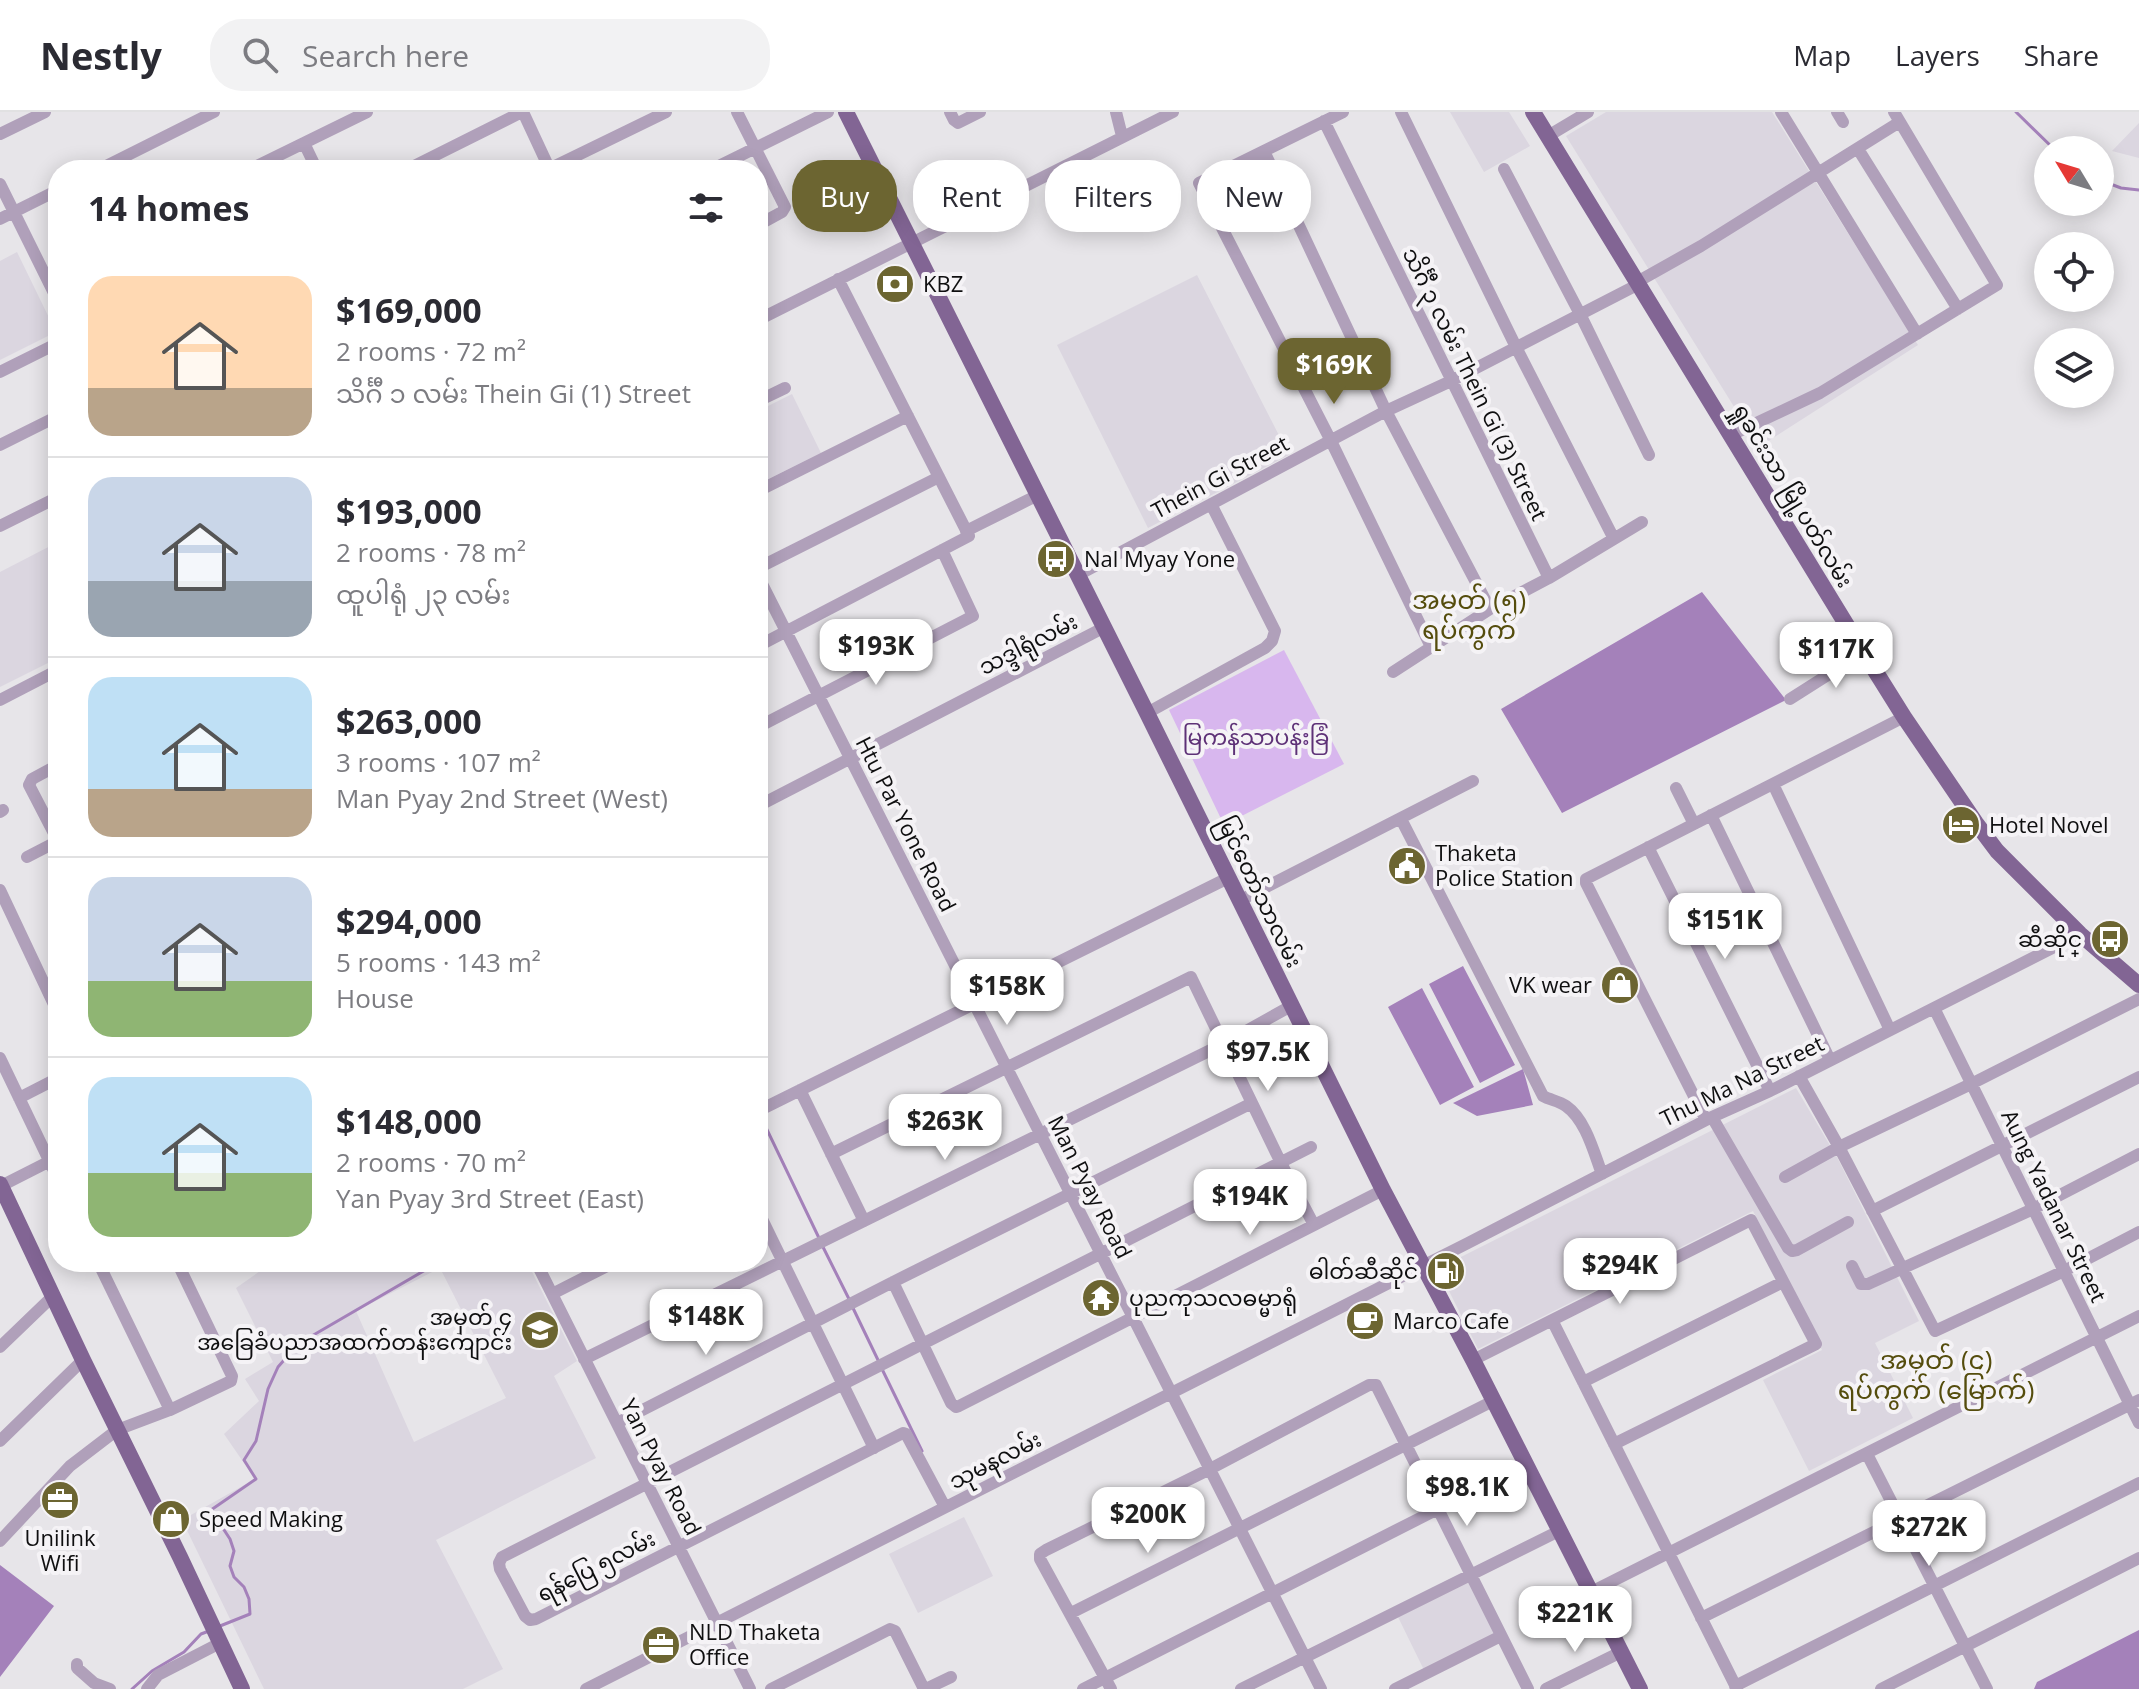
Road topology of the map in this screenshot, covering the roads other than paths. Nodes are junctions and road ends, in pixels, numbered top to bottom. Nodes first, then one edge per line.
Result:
1 (45, 112) edge
2 (367, 112) edge
3 (523, 112) edge
4 (666, 112) edge
5 (737, 112) edge
6 (828, 112) edge
7 (846, 112) edge
8 (980, 112) edge
9 (1116, 112) edge
10 (1173, 112) edge
11 (1343, 112) edge
12 (1401, 112) edge
13 (1533, 112) edge
14 (1588, 112) edge
15 (1781, 112) edge
16 (211, 113) edge
17 (954, 117) edge
18 (1896, 118) edge
19 (1324, 121) junction
20 (0, 134) edge
21 (1122, 136) junction
22 (1548, 136) junction
23 (304, 143) junction
24 (756, 148) junction
25 (1858, 149) junction
26 (1264, 151) junction
27 (118, 160) edge
28 (269, 160) edge
29 (312, 160) edge
30 (426, 160) edge
31 (545, 160) edge
32 (569, 160) edge
33 (731, 160) edge
34 (762, 160) edge
35 (1504, 169) dead end
36 (768, 172) edge
37 (1818, 173) junction
38 (0, 184) edge
39 (48, 195) edge
40 (14, 212) junction
41 (0, 219) edge
42 (768, 220) edge
43 (910, 242) junction
44 (48, 267) edge
45 (43, 270) junction
46 (838, 279) junction
47 (48, 280) edge
48 (1638, 283) junction
49 (1958, 309) junction
50 (1580, 314) junction
51 (768, 315) edge
52 (1917, 334) junction
53 (1516, 347) junction
54 (48, 348) edge
55 (0, 372) edge
56 (1451, 381) junction
57 (785, 388) dead end
58 (768, 396) edge
59 (1386, 411) junction
60 (908, 416) junction
61 (48, 421) edge
62 (1731, 435) junction
63 (1331, 441) junction
64 (0, 445) edge
65 (1649, 455) dead end
66 (939, 477) junction
67 (768, 486) edge
68 (1038, 495) junction
69 (48, 502) edge
70 (1211, 504) junction
71 (1642, 522) dead end
72 (0, 526) edge
73 (968, 534) junction
74 (1614, 539) junction
75 (942, 550) junction
76 (768, 563) edge
77 (1078, 575) junction
78 (1549, 578) junction
79 (768, 596) edge
80 (1490, 609) junction
81 (1103, 628) junction
82 (786, 631) junction
83 (768, 641) edge
84 (1431, 647) junction
85 (1864, 652) junction
86 (1393, 672) dead end
87 (48, 675) edge
88 (819, 696) junction
89 (1790, 699) dead end
90 (0, 700) edge
91 (1147, 713) junction
92 (1904, 717) junction
93 (768, 722) edge
94 (851, 759) junction
95 (48, 771) edge
96 (1473, 781) dead end
97 (1773, 784) junction
98 (1676, 788) dead end
99 (768, 801) edge
100 (1711, 815) junction
101 (1401, 819) junction
102 (48, 822) edge
103 (1694, 824) junction
104 (48, 846) edge
105 (1648, 847) junction
106 (27, 857) dead end
107 (1228, 878) junction
108 (0, 890) edge
109 (1239, 901) junction
110 (2080, 934) junction
111 (2139, 985) edge
112 (48, 992) edge
113 (2139, 999) edge
114 (974, 1004) junction
115 (1291, 1006) junction
116 (1934, 1008) junction
117 (1890, 1030) junction
118 (1223, 1044) junction
119 (0, 1058) edge
120 (1830, 1060) junction
121 (1007, 1067) junction
122 (1799, 1076) junction
123 (2139, 1077) edge
124 (48, 1083) edge
125 (1971, 1084) junction
126 (800, 1090) junction
127 (1770, 1091) junction
128 (19, 1098) junction
129 (1252, 1103) junction
130 (768, 1106) edge
131 (1709, 1118) junction
132 (1041, 1135) junction
133 (2002, 1146) junction
134 (1311, 1147) dead end
135 (1839, 1147) junction
136 (48, 1149) edge
137 (831, 1154) junction
138 (2139, 1154) edge
139 (48, 1162) edge
140 (1281, 1163) junction
141 (1602, 1174) junction
142 (1785, 1177) dead end
143 (0, 1185) edge
144 (1383, 1190) junction
145 (1071, 1194) junction
146 (2033, 1209) junction
147 (1872, 1211) junction
148 (864, 1221) junction
149 (1848, 1222) dead end
150 (1314, 1225) junction
151 (768, 1231) edge
152 (2139, 1232) edge
153 (1102, 1255) junction
154 (783, 1261) junction
155 (1423, 1266) junction
156 (1852, 1266) dead end
157 (768, 1268) edge
158 (1902, 1270) junction
159 (2064, 1271) junction
160 (103, 1272) edge
161 (182, 1272) edge
162 (541, 1272) edge
163 (595, 1272) edge
164 (761, 1272) edge
165 (893, 1282) junction
166 (1783, 1282) junction
167 (552, 1294) junction
168 (53, 1296) junction
169 (2139, 1316) edge
170 (1133, 1317) junction
171 (1552, 1320) junction
172 (813, 1323) junction
173 (2097, 1338) junction
174 (922, 1344) junction
175 (0, 1347) edge
176 (584, 1359) junction
177 (83, 1360) junction
178 (1473, 1360) junction
179 (1583, 1382) junction
180 (844, 1383) junction
181 (1171, 1393) junction
182 (1493, 1401) junction
183 (2135, 1403) edge
184 (170, 1410) junction
185 (617, 1423) junction
186 (2139, 1423) edge
187 (117, 1430) junction
188 (0, 1441) edge
189 (1614, 1444) junction
190 (1406, 1445) junction
191 (874, 1448) junction
192 (1867, 1454) junction
193 (1210, 1469) junction
194 (2139, 1483) edge
195 (648, 1484) junction
196 (945, 1507) junction
197 (1438, 1509) junction
198 (1900, 1519) junction
199 (1240, 1528) junction
200 (1559, 1531) junction
201 (0, 1541) edge
202 (679, 1547) junction
203 (1669, 1553) junction
204 (2139, 1558) edge
205 (1471, 1575) junction
206 (1934, 1586) junction
207 (1591, 1592) junction
208 (1273, 1593) junction
209 (1071, 1613) junction
210 (1701, 1618) junction
211 (717, 1623) junction
212 (1501, 1636) junction
213 (220, 1643) junction
214 (1965, 1646) junction
215 (1621, 1652) junction
216 (1305, 1657) junction
217 (77, 1664) dead end
218 (951, 1677) dead end
219 (1108, 1683) edge
220 (602, 1685) edge
221 (151, 1687) edge
222 (1736, 1687) edge
223 (109, 1688) edge
224 (1550, 1688) edge
225 (242, 1689) edge
226 (586, 1689) edge
227 (750, 1689) edge
228 (771, 1689) edge
229 (925, 1689) edge
230 (1083, 1689) edge
231 (1241, 1689) edge
232 (1321, 1689) edge
233 (1395, 1689) edge
234 (1528, 1689) edge
235 (1640, 1689) edge
236 (1881, 1689) edge
237 (1987, 1689) edge

1 - 20 street
2 - 23 street
3 - 30 street
3 - 31 street
4 - 32 street
5 - 24 street
6 - 24 street
7 - 43 main road, မြင်တော်သာလမ်း
8 - 17 street
9 - 21 street
10 - 21 street
11 - 19 street
12 - 53 street
13 - 22 main road, ရှုခင်းသာ မြို့ပတ်လမ်း
14 - 22 street
15 - 37 street
16 - 27 street
18 - 25 street, Thein Gi Street
18 - 49 street
19 - 26 street
19 - 56 street, သိင်္ဂီ ၃ လမ်း Thein Gi (3) Street
21 - 43 street
22 - 48 main road, ရှုခင်းသာ မြို့ပတ်လမ်း
23 - 28 street
23 - 29 street
24 - 33 street
24 - 34 street
25 - 37 street, Thein Gi Street
25 - 49 street
26 - 59 street
26 - 63 street
35 - 50 street
36 - 42 street
37 - 48 street, Thein Gi Street
37 - 52 street
38 - 40 street
39 - 40 street
40 - 41 street
40 - 45 street
43 - 46 street
43 - 68 main road, မြင်တော်သာလမ်း
44 - 45 street
45 - 47 street
46 - 51 street
46 - 60 street
48 - 50 street, Thein Gi Street
48 - 62 main road, ရှုခင်းသာ မြို့ပတ်လမ်း
49 - 52 street
50 - 53 street, Thein Gi Street
50 - 65 street
52 - 62 street
53 - 56 street, Thein Gi Street
53 - 74 street
54 - 55 street
56 - 59 street, Thein Gi Street
56 - 78 street, သိင်္ဂီ ၃ လမ်း Thein Gi (3) Street
57 - 58 street
59 - 63 street, Thein Gi Street
59 - 80 street
60 - 66 street
60 - 67 street
61 - 64 street
62 - 85 main road, ရှုခင်းသာ မြို့ပတ်လမ်း
63 - 70 street, Thein Gi Street
63 - 84 street
66 - 73 street
66 - 76 street
68 - 73 street
68 - 77 main road, မြင်တော်သာလမ်း
69 - 72 street
70 - 77 street, Thein Gi Street
70 - 91 street
71 - 74 street
73 - 75 street
74 - 78 street
75 - 82 street
75 - 88 street
77 - 81 main road, မြင်တော်သာလမ်း
78 - 80 street
79 - 82 street, Htu Par Yone Road
80 - 84 street
81 - 91 main road, မြင်တော်သာလမ်း
81 - 94 street, သဒ္ဒါရုံလမ်း
82 - 83 street
82 - 88 street, Htu Par Yone Road
84 - 86 street
85 - 89 street
85 - 92 main road, ရှုခင်းသာ မြို့ပတ်လမ်း
87 - 90 street
88 - 93 street
88 - 94 street, Htu Par Yone Road
91 - 107 main road, မြင်တော်သာလမ်း
92 - 97 street
92 - 110 main road, ရှုခင်းသာ မြို့ပတ်လမ်း
94 - 99 street, သဒ္ဒါရုံလမ်း
94 - 114 street, Htu Par Yone Road
95 - 102 street
96 - 101 street
97 - 100 street
97 - 117 street
98 - 103 street
100 - 103 street
100 - 120 street
101 - 109 street
101 - 141 street
103 - 105 street
104 - 106 street
105 - 127 street
105 - 131 street
107 - 109 main road, မြင်တော်သာလမ်း
107 - 114 street
108 - 112 street
109 - 115 main road, မြင်တော်သာလမ်း
110 - 111 main road, ရှုခင်းသာ မြို့ပတ်လမ်း
110 - 116 street, Thu Ma Na Street
113 - 125 street
114 - 121 street, Man Pyay Road
114 - 126 street
115 - 118 street
115 - 144 main road, မြင်တော်သာလမ်း
116 - 117 street, Thu Ma Na Street
116 - 125 street, Aung Yadanar Street
117 - 120 street, Thu Ma Na Street
118 - 121 street
118 - 129 street
118 - 132 street
119 - 128 street
120 - 122 street, Thu Ma Na Street
121 - 132 street, Man Pyay Road
121 - 137 street
122 - 127 street, Thu Ma Na Street
122 - 135 street
123 - 133 street
124 - 128 street
125 - 133 street, Aung Yadanar Street
125 - 135 street
126 - 130 street
126 - 137 street
127 - 131 street, Thu Ma Na Street
128 - 136 street
129 - 140 street
129 - 145 street
131 - 141 street, Thu Ma Na Street
131 - 149 street
132 - 145 street, Man Pyay Road
132 - 148 street
133 - 146 street, Aung Yadanar Street
133 - 147 street
134 - 140 street
135 - 142 street
135 - 147 street
137 - 148 street
138 - 146 street
139 - 143 street
140 - 150 street
140 - 153 street
141 - 155 street, Thu Ma Na Street
143 - 168 main road
144 - 150 street
144 - 155 main road, မြင်တော်သာလမ်း
145 - 153 street, Man Pyay Road
145 - 165 street
146 - 158 street
146 - 159 street, Aung Yadanar Street
147 - 158 street
148 - 154 street
150 - 170 street
151 - 154 street
152 - 159 street
153 - 170 street, Man Pyay Road
153 - 174 street
154 - 157 street
154 - 172 street
155 - 178 main road, မြင်တော်သာလမ်း
155 - 181 street, သုမနလမ်း
156 - 158 street
158 - 159 street
159 - 173 street, Aung Yadanar Street
160 - 184 street
161 - 184 street
162 - 167 street, Yan Pyay Road
163 - 167 street
164 - 176 street
165 - 172 street
165 - 174 street
166 - 171 street
166 - 179 street
166 - 189 street
167 - 176 street, Yan Pyay Road
168 - 175 street
168 - 177 main road
169 - 173 street
170 - 174 street
170 - 181 street, Man Pyay Road
171 - 178 street
171 - 179 street
172 - 180 street
172 - 185 street
173 - 183 street, Aung Yadanar Street
173 - 192 street
174 - 180 street
176 - 185 street, Yan Pyay Road
177 - 187 main road
177 - 188 street
178 - 182 main road, မြင်တော်သာလမ်း
179 - 189 street
180 - 191 street
180 - 195 street
181 - 193 street, Man Pyay Road
181 - 196 street, သုမနလမ်း
182 - 190 street
182 - 200 main road, မြင်တော်သာလမ်း
183 - 186 street, Aung Yadanar Street
183 - 198 street
184 - 187 street
185 - 195 street, Yan Pyay Road
187 - 201 street
187 - 213 main road
189 - 203 street
190 - 193 street
190 - 197 street
190 - 199 street
191 - 196 street, ရန်ပြေ ၅လမ်း
191 - 202 street, ရန်ပြေ ၅လမ်း
192 - 198 street
192 - 203 street
193 - 199 street, Man Pyay Road
193 - 209 street
194 - 206 street
195 - 202 street, Yan Pyay Road
195 - 202 street, ရန်ပြေ ၅လမ်း
196 - 211 street, သုမနလမ်း
197 - 205 street
197 - 208 street
198 - 206 street
198 - 210 street
199 - 208 street, Man Pyay Road
199 - 209 street
200 - 205 street
200 - 207 main road, မြင်တော်သာလမ်း
202 - 211 street, Yan Pyay Road
203 - 207 street
203 - 210 street
204 - 214 street
205 - 212 street
205 - 216 street
206 - 214 street
206 - 222 street
207 - 215 main road, မြင်တော်သာလမ်း
208 - 216 street, Man Pyay Road
208 - 219 street
209 - 219 street
210 - 222 street
211 - 220 street, သုမနလမ်း
211 - 227 street, Yan Pyay Road
212 - 233 street
212 - 234 street
213 - 221 street
213 - 225 main road
214 - 236 street
214 - 237 street
215 - 224 street
215 - 235 main road, မြင်တော်သာလမ်း
216 - 231 street
216 - 232 street, Man Pyay Road
217 - 223 street
218 - 229 street
219 - 230 street
220 - 226 street, သုမနလမ်း
228 - 229 street

